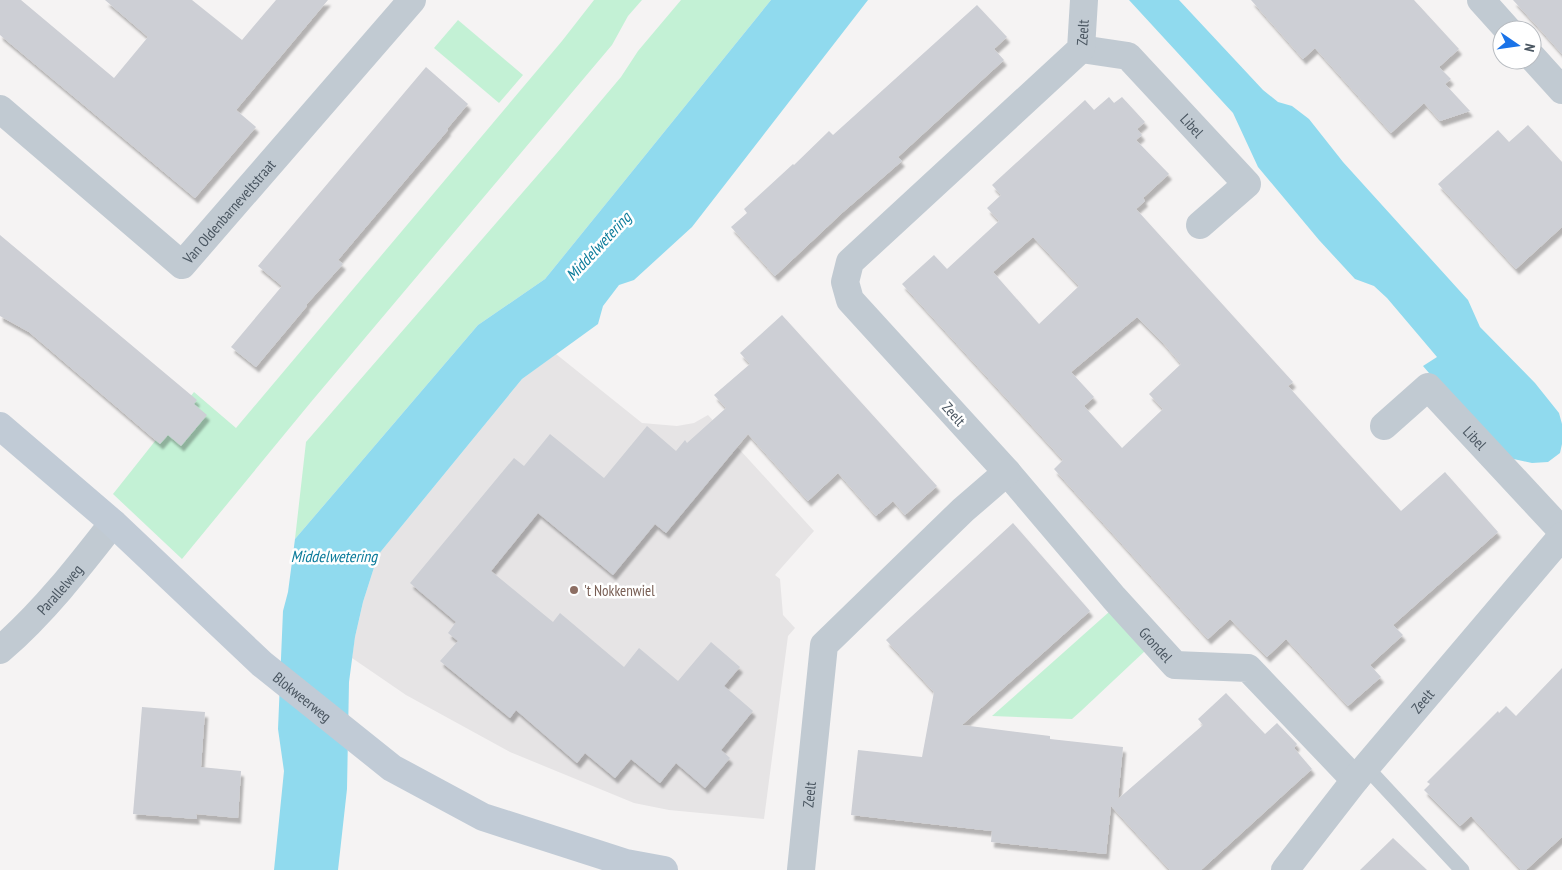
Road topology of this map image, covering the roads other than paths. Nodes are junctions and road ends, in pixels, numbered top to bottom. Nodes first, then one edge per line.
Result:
1 (412, 0) edge
2 (1084, 0) edge
3 (1481, 0) edge
4 (1499, 20) edge
5 (1081, 49) junction
6 (1542, 68) edge
7 (1562, 90) edge
8 (0, 109) edge
9 (1200, 225) dead end
10 (0, 426) edge
11 (1384, 426) dead end
12 (1007, 472) junction
13 (113, 523) junction
14 (1562, 531) edge
15 (1562, 536) edge
16 (0, 650) edge
17 (1361, 774) junction
18 (625, 866) edge
19 (664, 870) edge
20 (801, 870) edge
21 (1285, 870) edge
22 (1462, 870) edge

1 - 8 street, Van Oldenbarneveltstraat
2 - 5 street, Zeelt
3 - 4 street
5 - 9 street, Libel
5 - 12 street, Zeelt
6 - 7 street
10 - 13 street, Blokweerweg
11 - 14 street, Libel
12 - 17 street, Grondel
12 - 20 street, Zeelt
13 - 16 street, Parallelweg
13 - 18 street, Blokweerweg
15 - 17 street, Zeelt
17 - 21 street, Zeelt
17 - 22 lane
18 - 19 street, Blokweerweg

